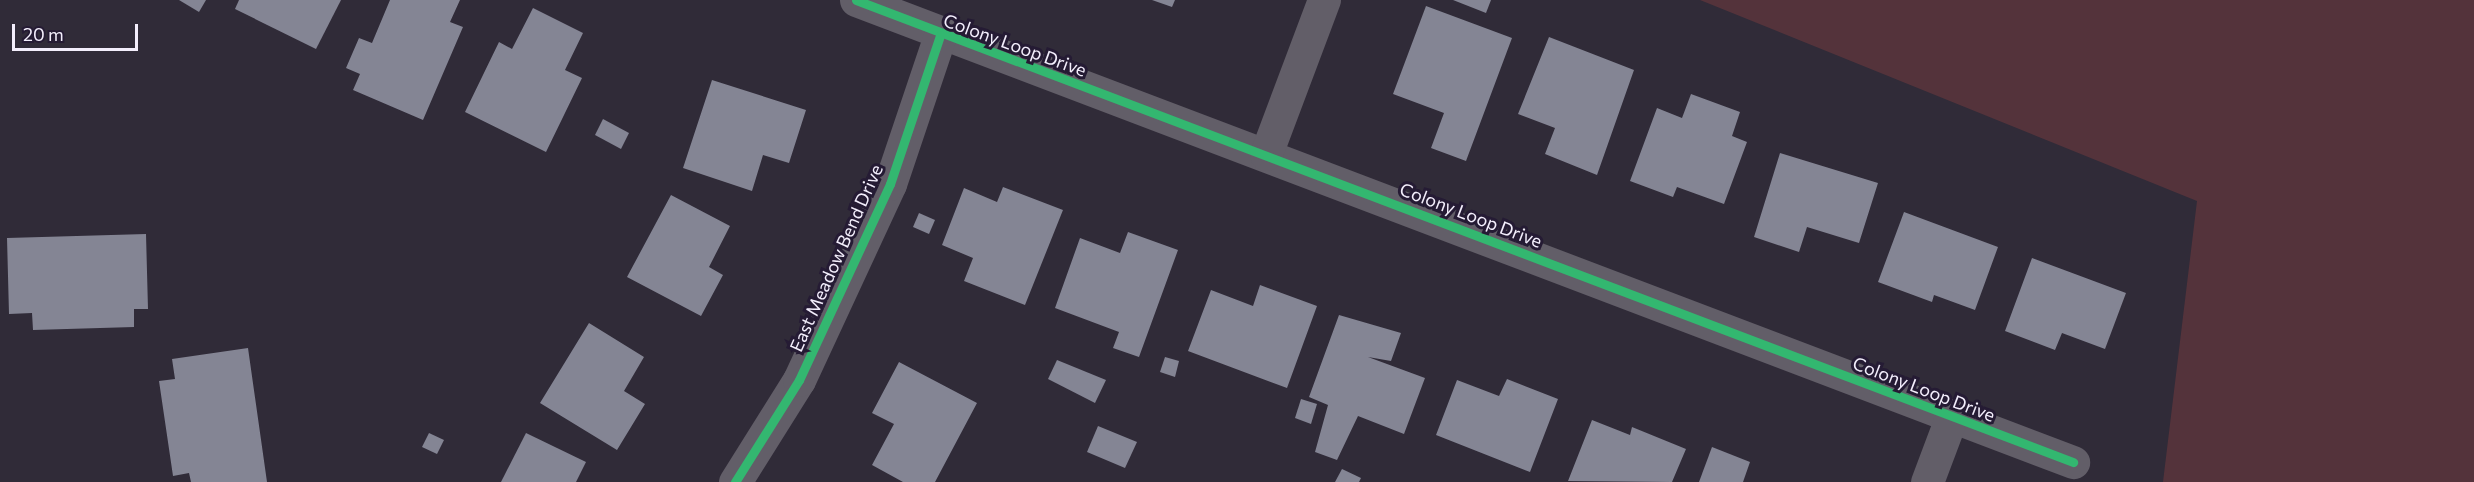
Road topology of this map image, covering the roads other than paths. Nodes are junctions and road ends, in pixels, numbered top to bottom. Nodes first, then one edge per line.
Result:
1 (856, 0) edge
2 (1324, 0) edge
3 (940, 35) junction
4 (1266, 154) junction
5 (1951, 418) junction
6 (2073, 462) dead end
7 (735, 482) edge
8 (1926, 482) edge

1 - 3 street, Colony Loop Drive
2 - 4 street
3 - 4 street, Colony Loop Drive
3 - 7 street, East Meadow Bend Drive
4 - 5 street, Colony Loop Drive
5 - 6 street, Colony Loop Drive
5 - 8 street

